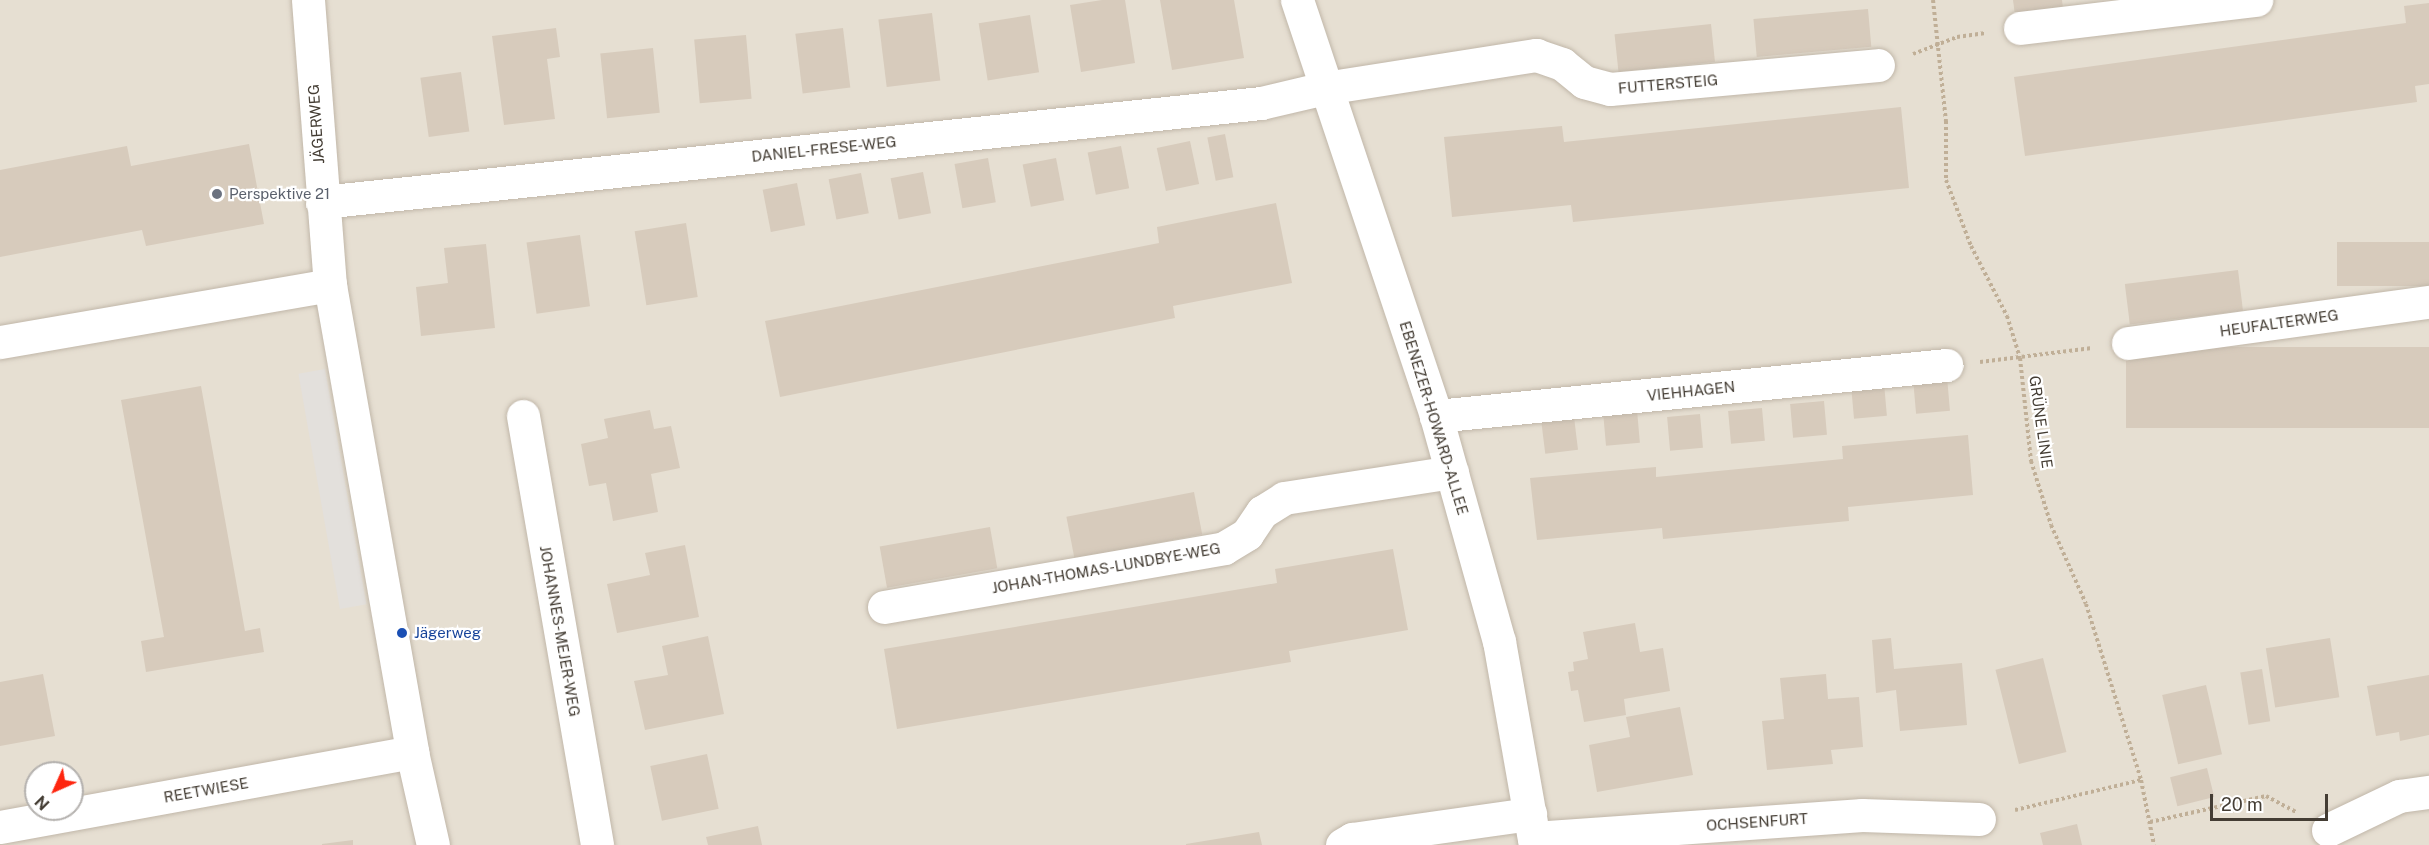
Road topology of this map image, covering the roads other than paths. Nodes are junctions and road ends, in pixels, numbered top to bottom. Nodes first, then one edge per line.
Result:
1 (308, 0) edge
2 (1297, 0) edge
3 (2256, 0) edge
4 (2020, 28) road end
5 (1878, 65) dead end
6 (1325, 88) junction
7 (322, 202) junction
8 (330, 285) junction
9 (2429, 302) edge
10 (0, 342) edge
11 (2128, 343) road end
12 (1946, 365) road end
13 (1436, 416) junction
14 (523, 417) dead end
15 (1452, 472) junction
16 (884, 607) dead end
17 (412, 752) junction
18 (2429, 792) edge
19 (1979, 819) road end
20 (0, 827) edge
21 (2328, 830) road end
22 (1533, 832) edge
23 (433, 845) edge
24 (597, 845) edge
25 (1342, 845) edge

1 - 7 street, JÄGERWEG
2 - 6 street, EBENEZER-HOWARD-ALLEE
3 - 4 street
5 - 6 street, FUTTERSTEIG
6 - 7 street, DANIEL-FRESE-WEG
6 - 13 street, EBENEZER-HOWARD-ALLEE
7 - 8 street, JÄGERWEG
8 - 10 street
8 - 17 street, JÄGERWEG
9 - 11 street, HEUFALTERWEG
12 - 13 street, VIEHHAGEN
13 - 15 street, EBENEZER-HOWARD-ALLEE
14 - 24 street, JOHANNES-MEJER-WEG
15 - 16 street, JOHAN-THOMAS-LUNDBYE-WEG
15 - 22 street, EBENEZER-HOWARD-ALLEE
17 - 20 street, REETWIESE
17 - 23 street, JÄGERWEG
18 - 21 street
19 - 22 street, OCHSENFURT
22 - 25 street, OCHSENFURT

